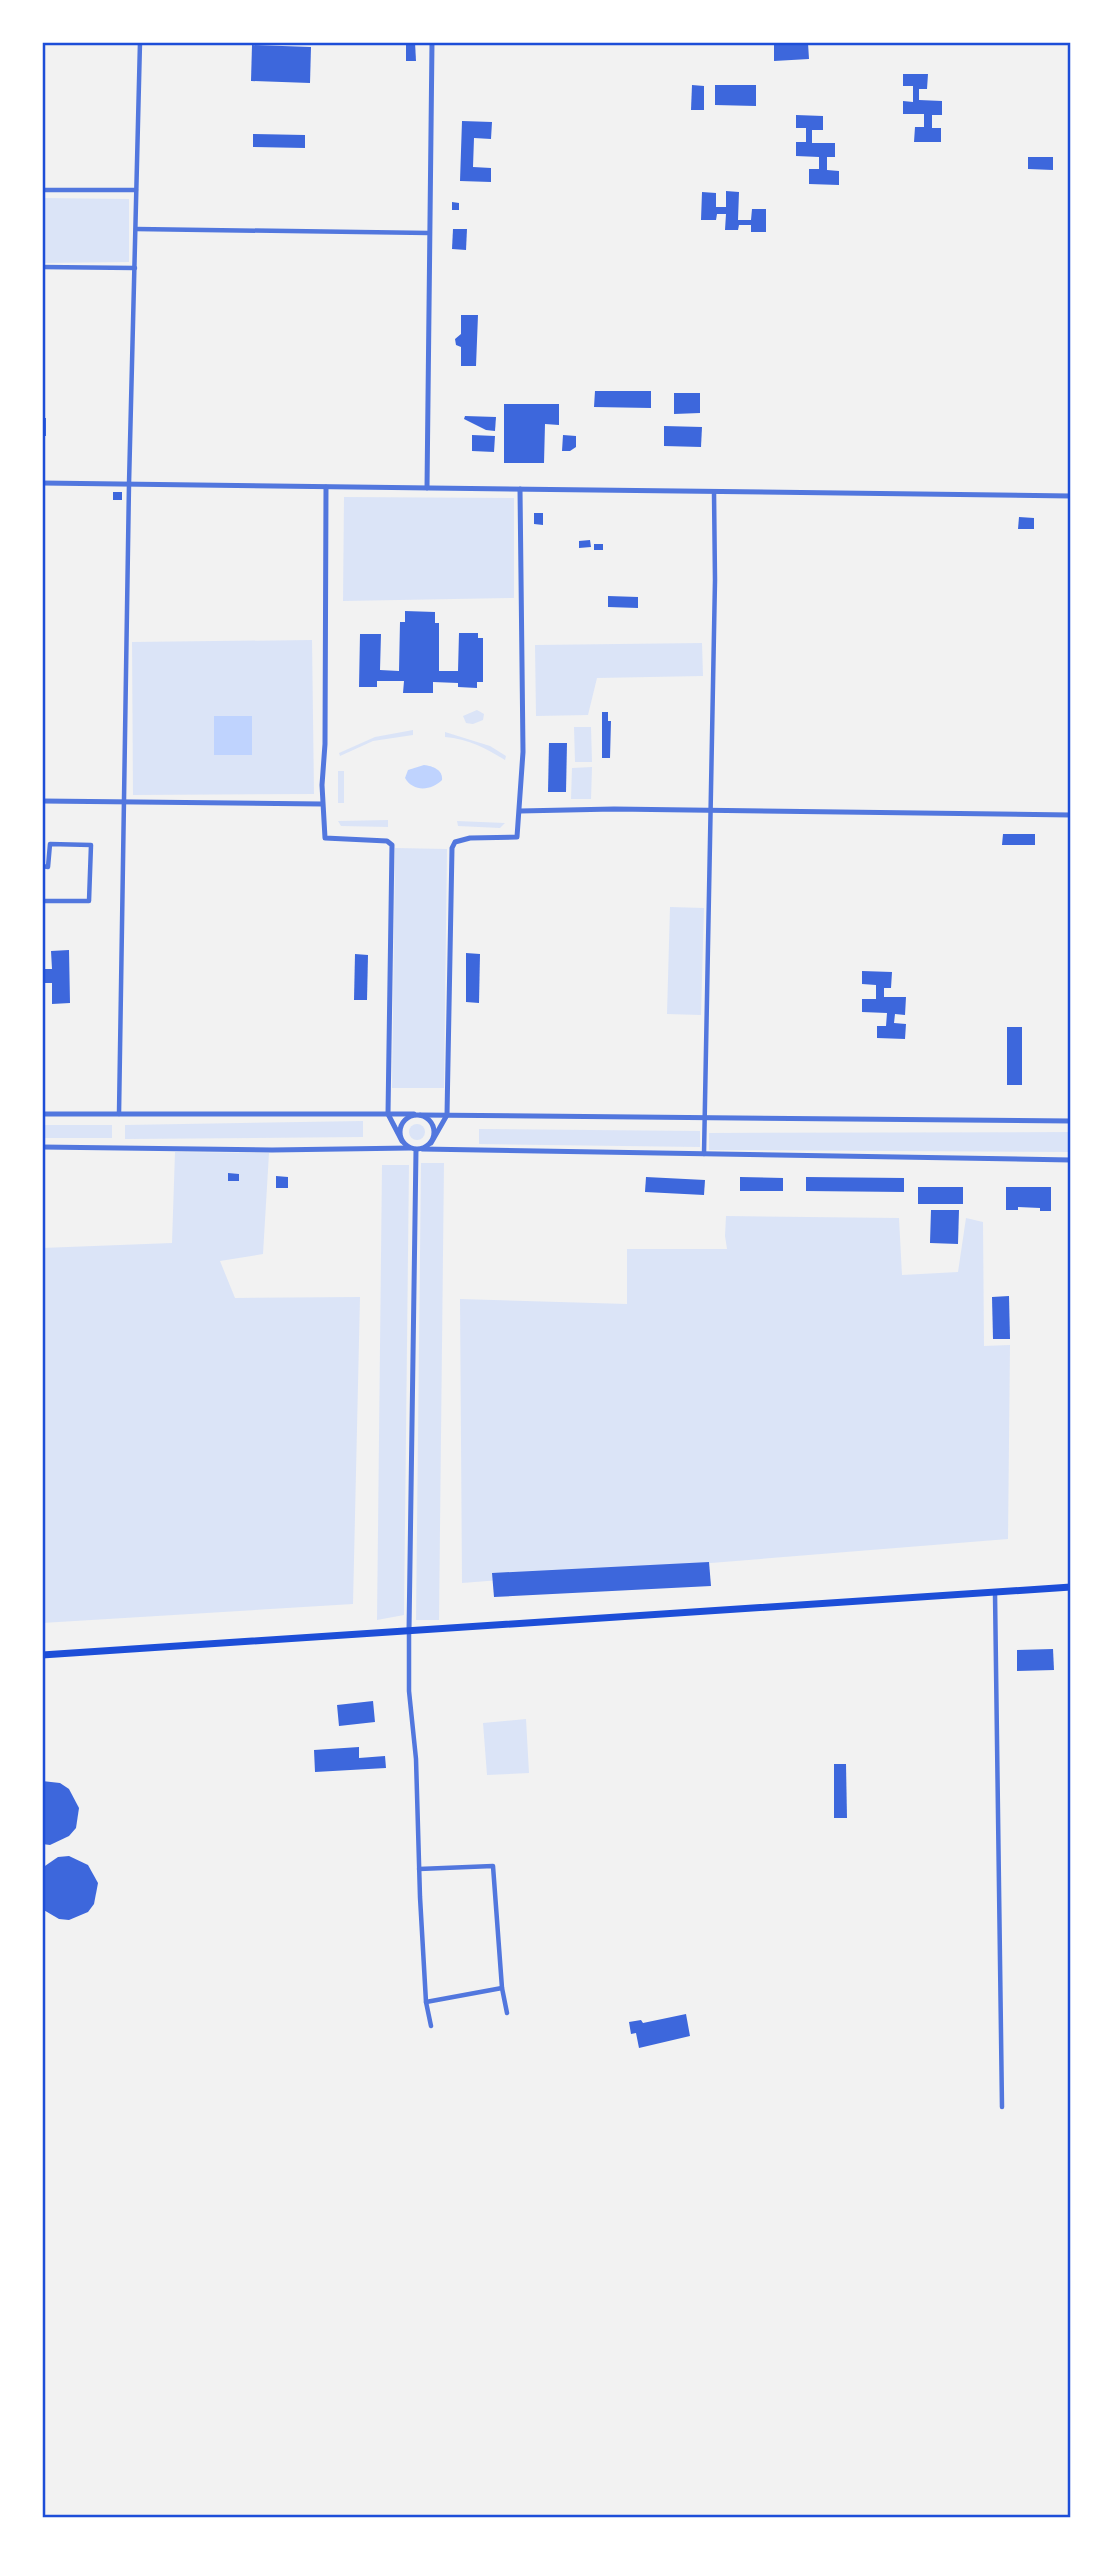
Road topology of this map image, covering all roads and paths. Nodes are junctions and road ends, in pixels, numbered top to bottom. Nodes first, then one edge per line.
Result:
1 (140, 42) edge
2 (432, 42) edge
3 (42, 190) edge
4 (136, 190) junction
5 (136, 229) junction
6 (429, 233) junction
7 (42, 267) edge
8 (135, 268) junction
9 (42, 483) edge
10 (129, 484) junction
11 (326, 487) junction
12 (427, 488) junction
13 (520, 489) junction
14 (714, 492) junction
15 (1071, 496) edge
16 (42, 801) edge
17 (125, 802) junction
18 (322, 804) junction
19 (520, 811) junction
20 (710, 812) junction
21 (1071, 815) edge
22 (42, 866) edge
23 (42, 901) edge
24 (42, 1114) edge
25 (119, 1114) junction
26 (388, 1114) junction
27 (417, 1115) junction
28 (447, 1115) junction
29 (705, 1118) junction
30 (1071, 1121) edge
31 (402, 1141) junction
32 (431, 1143) junction
33 (42, 1147) edge
34 (416, 1149) junction
35 (704, 1154) junction
36 (1071, 1160) edge
37 (1071, 1587) edge
38 (995, 1592) junction
39 (409, 1631) junction
40 (42, 1655) edge
41 (419, 1869) junction
42 (502, 1987) junction
43 (426, 2002) junction
44 (507, 2013) dead end
45 (431, 2026) dead end
46 (1002, 2107) dead end

1 - 4 street
2 - 6 street
3 - 4 street
4 - 5 street
5 - 6 street
5 - 8 street
6 - 12 street
7 - 8 street
8 - 10 street
9 - 10 street
10 - 11 street
10 - 17 street
11 - 12 street
11 - 18 street
12 - 13 street
13 - 14 street
13 - 19 street
14 - 15 street
14 - 20 street
16 - 17 street
17 - 18 street
17 - 25 street
18 - 26 street
19 - 20 street
19 - 28 street
20 - 21 street
20 - 29 street
22 - 23 street
24 - 25 street
25 - 26 street
26 - 27 street
26 - 31 street
27 - 28 street
27 - 31 street
27 - 32 street
28 - 29 street
28 - 32 street
29 - 30 street
29 - 35 street
31 - 34 street
32 - 34 street
33 - 34 street
34 - 35 street
34 - 39 street
35 - 36 street
37 - 38 main road
38 - 39 main road
38 - 46 street
39 - 40 main road
39 - 41 street
41 - 42 street
41 - 43 street
42 - 43 street
42 - 44 street
43 - 45 street

